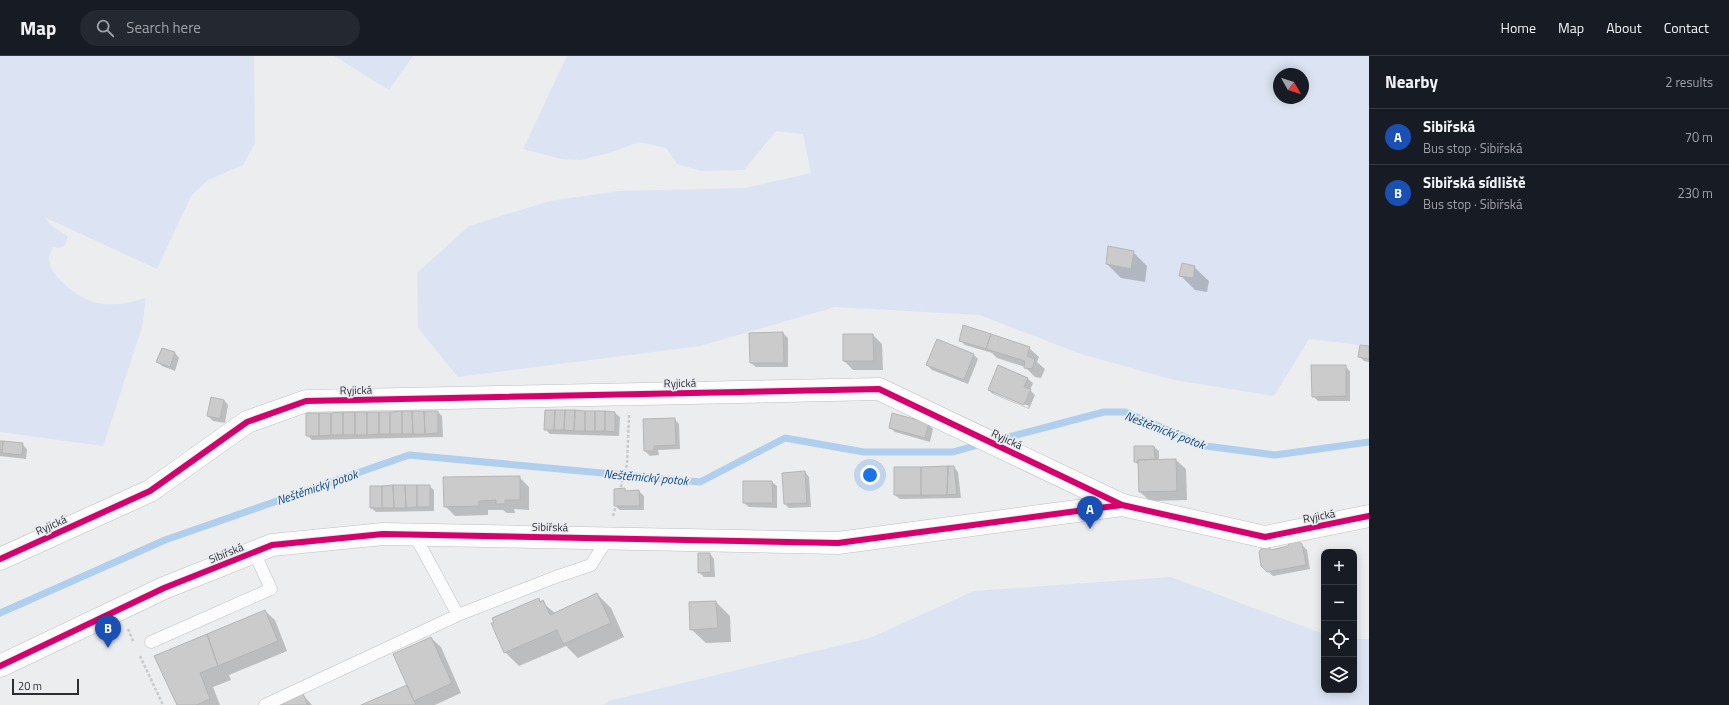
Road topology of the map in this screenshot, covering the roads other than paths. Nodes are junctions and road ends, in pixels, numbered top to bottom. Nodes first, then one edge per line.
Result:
1 (1122, 505) junction
2 (1369, 516) edge
3 (414, 534) junction
4 (608, 538) junction
5 (254, 552) junction
6 (0, 559) edge
7 (458, 615) junction
8 (151, 642) dead end
9 (0, 666) edge
10 (265, 705) edge

1 - 2 street, Ryjická
1 - 4 street, Sibiřská
1 - 6 street, Ryjická
3 - 4 street, Sibiřská
3 - 5 street, Sibiřská
3 - 7 lane
4 - 7 lane
5 - 8 lane
5 - 9 street, Sibiřská
7 - 10 lane

